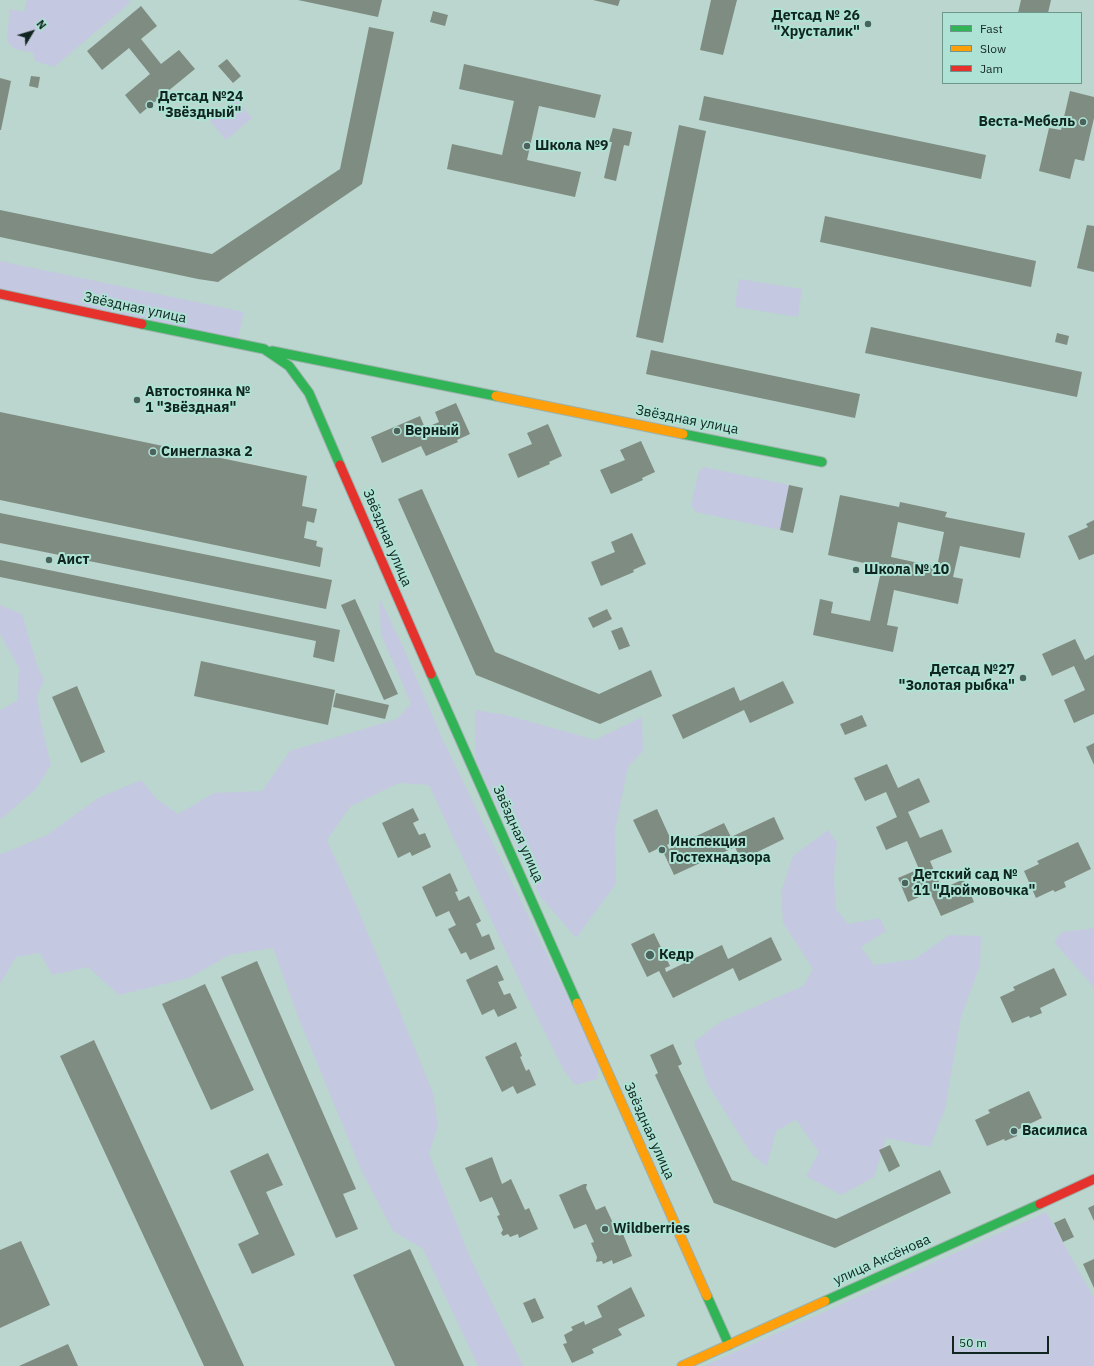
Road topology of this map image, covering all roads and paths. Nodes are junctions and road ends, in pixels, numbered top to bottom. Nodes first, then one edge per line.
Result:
1 (0, 294) edge
2 (264, 349) junction
3 (822, 462) dead end
4 (1094, 1179) edge
5 (729, 1345) junction
6 (682, 1366) edge

1 - 2 street, Звёздная улица
2 - 3 street, Звёздная улица
2 - 5 street, Звёздная улица
4 - 5 street, улица Аксёнова
5 - 6 street, улица Аксёнова

